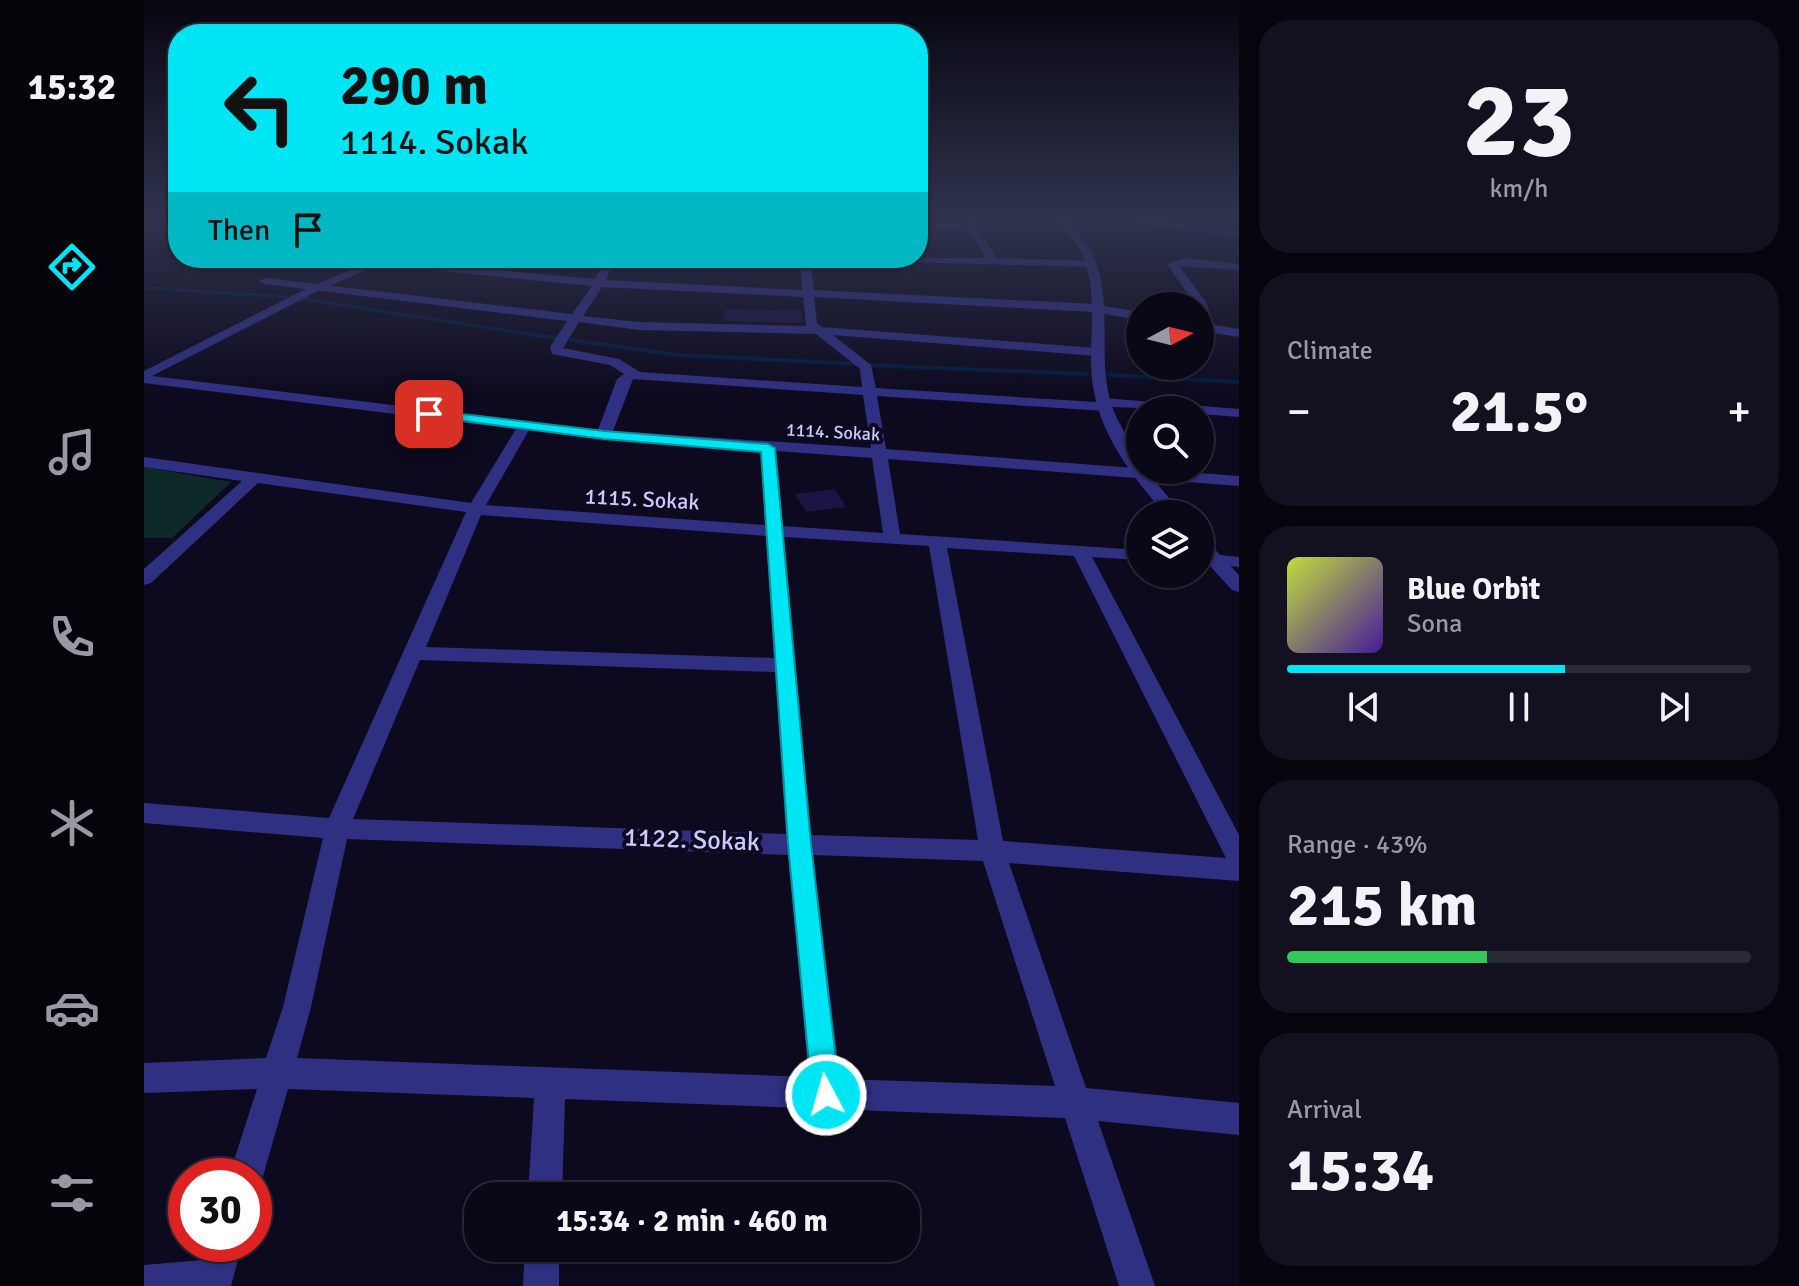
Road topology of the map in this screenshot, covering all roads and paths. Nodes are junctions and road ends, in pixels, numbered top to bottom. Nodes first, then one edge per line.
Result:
1 (346, 276) edge
2 (534, 276) edge
3 (602, 276) edge
4 (807, 276) edge
5 (1092, 276) edge
6 (1178, 276) edge
7 (265, 281) dead end
8 (599, 283) junction
9 (318, 287) junction
10 (809, 292) junction
11 (1191, 292) edge
12 (1094, 308) junction
13 (1126, 314) edge
14 (577, 320) junction
15 (1214, 329) edge
16 (815, 330) junction
17 (1239, 333) edge
18 (1096, 352) junction
19 (631, 375) junction
20 (144, 378) edge
21 (870, 392) junction
22 (1104, 404) junction
23 (1239, 413) edge
24 (524, 427) junction
25 (604, 435) junction
26 (768, 448) junction
27 (1126, 451) edge
28 (881, 455) junction
29 (144, 462) edge
30 (1126, 470) edge
31 (1214, 478) edge
32 (253, 479) junction
33 (1239, 481) edge
34 (1150, 484) edge
35 (1163, 500) edge
36 (475, 510) junction
37 (775, 530) junction
38 (892, 536) junction
39 (937, 540) junction
40 (1080, 551) junction
41 (1126, 554) edge
42 (1214, 560) edge
43 (1239, 562) edge
44 (1214, 565) edge
45 (144, 579) edge
46 (1239, 586) edge
47 (413, 653) junction
48 (785, 665) junction
49 (144, 813) edge
50 (337, 829) junction
51 (799, 844) junction
52 (992, 851) junction
53 (1239, 859) edge
54 (1239, 870) edge
55 (277, 1073) junction
56 (144, 1078) edge
57 (550, 1084) junction
58 (826, 1095) junction
59 (1079, 1103) junction
60 (1239, 1119) edge
61 (251, 1158) edge
62 (546, 1182) edge
63 (542, 1262) edge
64 (218, 1269) edge
65 (144, 1283) edge
66 (541, 1286) edge
67 (1137, 1286) edge

1 - 9 street
2 - 8 street
3 - 8 street
4 - 10 street
5 - 12 street
6 - 11 street
7 - 9 street
8 - 10 street
8 - 14 street
9 - 14 street
9 - 20 street
10 - 12 street
10 - 16 street
12 - 13 street
12 - 18 street
14 - 16 street
14 - 19 street
15 - 17 street
16 - 18 street
16 - 21 street
18 - 22 street
19 - 21 street
19 - 25 street
20 - 24 street, 1114. Sokak
21 - 22 street
21 - 28 street
22 - 23 street
22 - 27 street
24 - 25 street, 1114. Sokak
24 - 36 street
25 - 26 street, 1114. Sokak
26 - 28 street, 1114. Sokak
26 - 37 street
28 - 30 street, 1114. Sokak
28 - 38 street
29 - 32 street, 1115. Sokak
31 - 33 street, 1114. Sokak
32 - 36 street, 1115. Sokak
32 - 45 street
34 - 35 street
36 - 37 street, 1115. Sokak
36 - 47 street
37 - 38 street, 1115. Sokak
37 - 48 street
38 - 39 street, 1115. Sokak
39 - 40 street, 1115. Sokak
39 - 52 street
40 - 41 street, 1115. Sokak
40 - 53 street
42 - 43 street
44 - 46 street
47 - 48 street
47 - 50 street
48 - 51 street
49 - 50 street, 1122. Sokak
50 - 51 street, 1122. Sokak
50 - 55 street
51 - 52 street, 1122. Sokak
51 - 58 street
52 - 54 street, 1122. Sokak
52 - 59 street
55 - 56 street
55 - 57 street
55 - 61 street
57 - 58 street
57 - 62 street
58 - 59 street
59 - 60 street
59 - 67 street
63 - 66 street
64 - 65 street

